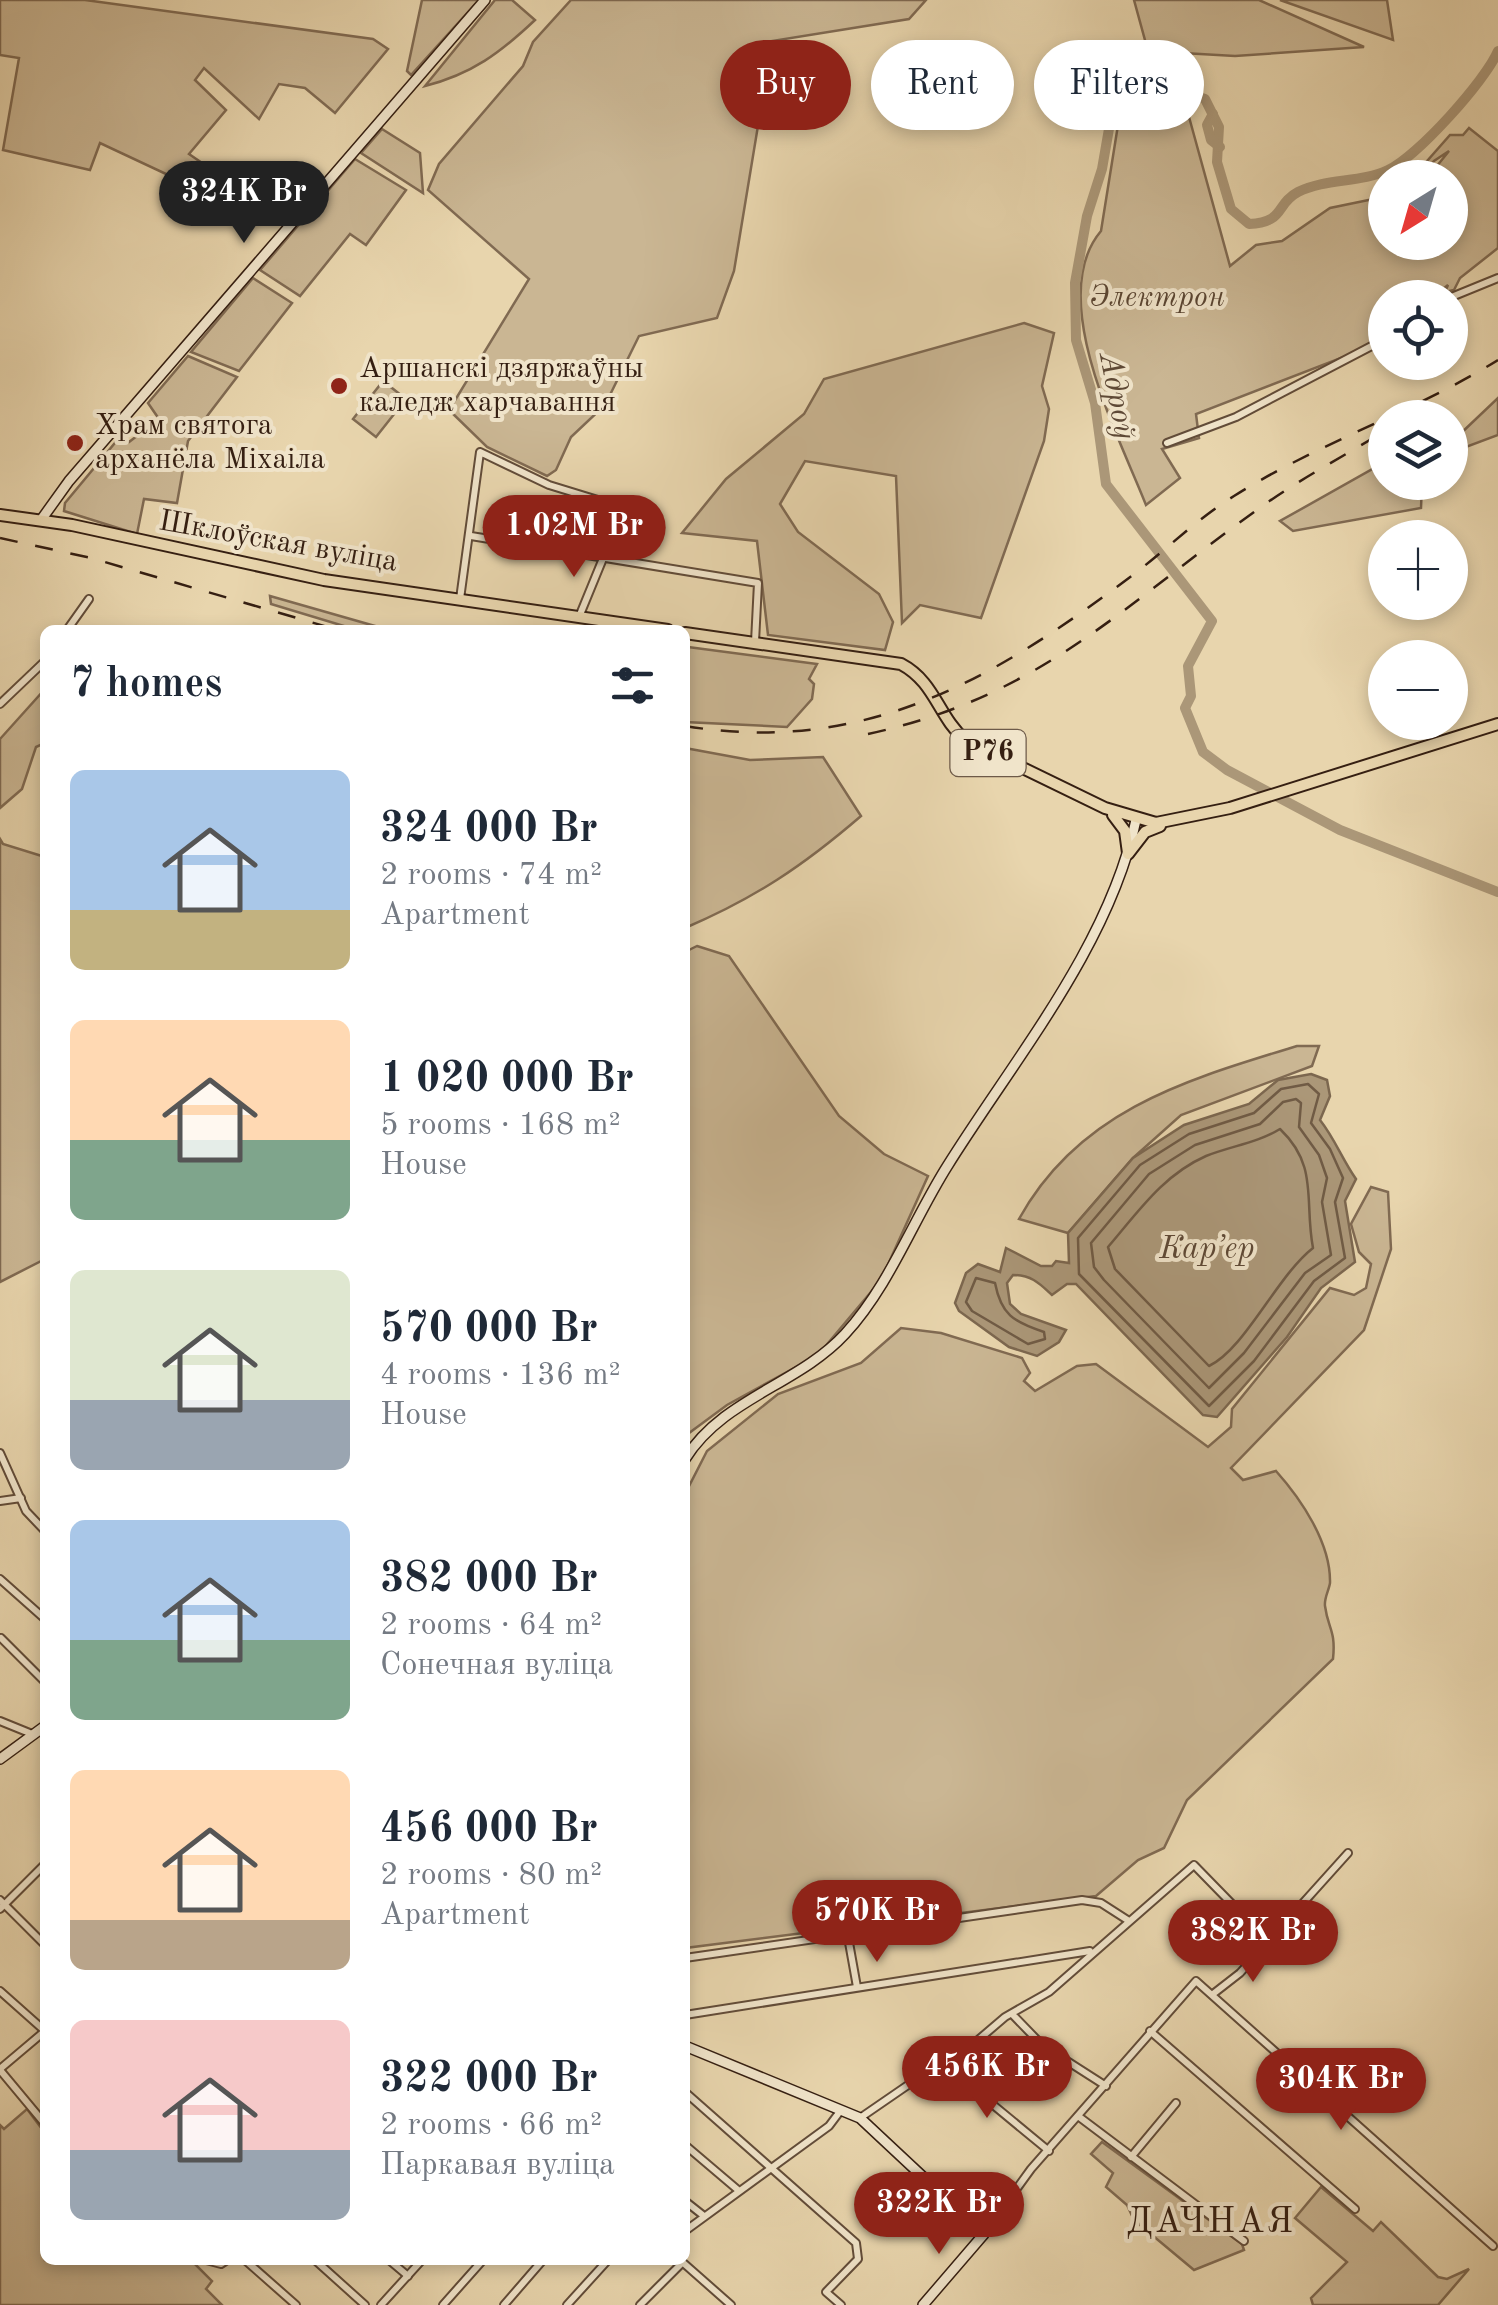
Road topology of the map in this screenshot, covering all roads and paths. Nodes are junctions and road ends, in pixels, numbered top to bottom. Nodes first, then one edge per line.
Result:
1 (485, 0) edge
2 (1498, 278) edge
3 (1468, 290) edge
4 (1368, 348) edge
5 (1166, 443) dead end
6 (0, 514) edge
7 (41, 520) junction
8 (471, 536) junction
9 (606, 557) junction
10 (88, 599) dead end
11 (460, 599) junction
12 (579, 618) junction
13 (70, 625) edge
14 (631, 625) edge
15 (690, 633) edge
16 (755, 642) junction
17 (40, 667) edge
18 (0, 704) edge
19 (1498, 724) edge
20 (1105, 808) junction
21 (1140, 821) junction
22 (1174, 822) junction
23 (1131, 850) junction
24 (0, 1453) edge
25 (690, 1453) edge
26 (20, 1498) junction
27 (0, 1501) edge
28 (40, 1524) edge
29 (0, 1579) edge
30 (40, 1615) edge
31 (1, 1638) edge
32 (40, 1677) edge
33 (0, 1721) edge
34 (40, 1730) edge
35 (33, 1735) junction
36 (0, 1759) edge
37 (1348, 1853) dead end
38 (40, 1869) edge
39 (1, 1904) edge
40 (1129, 1922) junction
41 (848, 1937) junction
42 (40, 1940) edge
43 (1268, 1941) junction
44 (1092, 1951) junction
45 (1078, 1953) junction
46 (690, 1957) edge
47 (1082, 1962) junction
48 (857, 1987) junction
49 (0, 1990) edge
50 (1213, 1994) junction
51 (690, 2012) edge
52 (1012, 2014) junction
53 (40, 2026) edge
54 (1150, 2031) junction
55 (40, 2035) edge
56 (37, 2038) junction
57 (40, 2041) edge
58 (690, 2048) edge
59 (946, 2066) junction
60 (0, 2069) edge
61 (1106, 2086) junction
62 (690, 2096) edge
63 (1176, 2103) dead end
64 (842, 2110) junction
65 (1078, 2116) junction
66 (40, 2118) edge
67 (860, 2118) junction
68 (690, 2149) edge
69 (1049, 2152) junction
70 (1131, 2157) junction
71 (772, 2168) junction
72 (738, 2190) junction
73 (690, 2204) edge
74 (1355, 2209) dead end
75 (704, 2216) junction
76 (690, 2227) edge
77 (984, 2234) junction
78 (1244, 2242) dead end
79 (1494, 2246) dead end
80 (251, 2265) edge
81 (320, 2265) edge
82 (395, 2265) edge
83 (418, 2265) edge
84 (479, 2265) edge
85 (539, 2265) edge
86 (603, 2265) edge
87 (677, 2265) edge
88 (686, 2265) edge
89 (408, 2276) junction
90 (928, 2303) edge
91 (296, 2305) edge
92 (364, 2305) edge
93 (381, 2305) edge
94 (443, 2305) edge
95 (504, 2305) edge
96 (566, 2305) edge
97 (640, 2305) edge
98 (731, 2305) edge
99 (841, 2305) edge

1 - 7 street
2 - 3 street
4 - 5 street
6 - 7 main road, Шклоўская вуліца
7 - 11 main road, Шклоўская вуліца
8 - 9 street
8 - 9 street
8 - 11 street
9 - 12 street
9 - 16 street
10 - 13 street
11 - 12 main road, Шклоўская вуліца
12 - 14 main road, Шклоўская вуліца
15 - 16 main road, Р76
16 - 20 main road, Р76
17 - 18 street
19 - 22 main road, Р76
20 - 21 main road, Р76
20 - 23 main road
21 - 22 main road, Р76
21 - 23 street
22 - 23 main road
23 - 25 street
24 - 26 street
26 - 27 street
26 - 28 street
29 - 30 street
31 - 32 street
33 - 35 street
34 - 35 street
35 - 36 street
37 - 43 street
38 - 39 street
39 - 42 street
40 - 41 street
40 - 43 street
40 - 44 street
41 - 46 street
41 - 48 street
43 - 50 street
44 - 45 street
44 - 47 street
45 - 47 street
45 - 48 street
47 - 52 street
48 - 51 street
49 - 53 street
50 - 54 street
50 - 79 street
52 - 59 street
52 - 61 street
54 - 61 street
54 - 74 street
55 - 56 street
56 - 57 street
56 - 60 street
58 - 64 street
59 - 67 street
59 - 69 street
60 - 66 street
61 - 65 street
62 - 71 street
63 - 70 street
64 - 67 street
64 - 71 street
65 - 69 street
65 - 70 street
67 - 77 street
68 - 72 street
69 - 77 street
70 - 78 street
71 - 72 street
71 - 99 street
72 - 75 street
73 - 75 street
75 - 76 street
77 - 90 street
80 - 91 street
81 - 92 street
82 - 89 street
83 - 89 street
84 - 94 street
85 - 95 street
86 - 96 street
87 - 97 street
88 - 98 street
89 - 93 street

